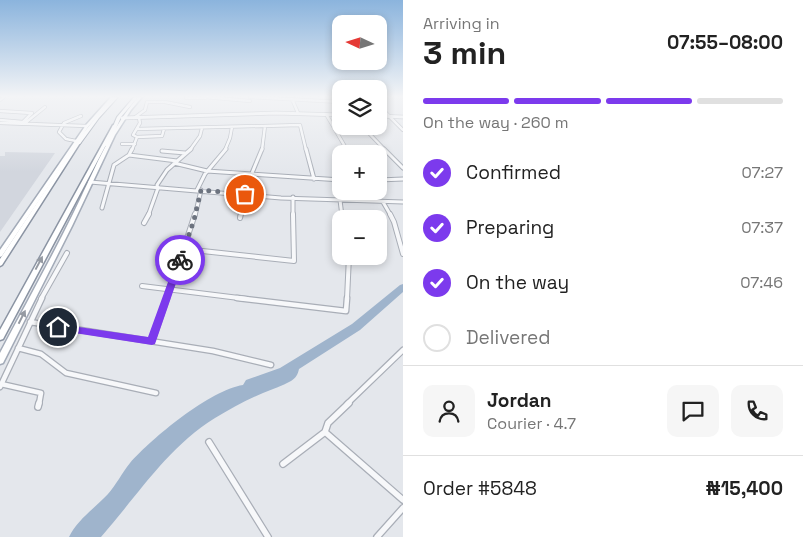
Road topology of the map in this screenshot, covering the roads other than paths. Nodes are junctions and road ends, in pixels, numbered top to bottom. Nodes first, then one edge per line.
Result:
1 (0, 122) edge
2 (26, 122) edge
3 (67, 122) edge
4 (91, 122) edge
5 (93, 122) edge
6 (116, 122) edge
7 (120, 122) edge
8 (140, 122) edge
9 (331, 122) edge
10 (24, 124) junction
11 (60, 125) junction
12 (87, 126) junction
13 (114, 126) junction
14 (265, 126) junction
15 (232, 127) junction
16 (202, 128) junction
17 (137, 129) junction
18 (164, 129) junction
19 (371, 135) edge
20 (137, 137) junction
21 (77, 142) junction
22 (122, 144) dead end
23 (135, 144) junction
24 (107, 145) junction
25 (344, 145) edge
26 (162, 151) dead end
27 (185, 153) junction
28 (129, 155) junction
29 (176, 162) junction
30 (403, 168) edge
31 (206, 172) junction
32 (252, 173) junction
33 (314, 179) junction
34 (332, 180) edge
35 (387, 180) edge
36 (403, 180) edge
37 (90, 182) junction
38 (109, 182) junction
39 (158, 188) junction
40 (199, 190) junction
41 (245, 194) junction
42 (292, 197) junction
43 (332, 200) edge
44 (340, 200) joint
45 (383, 202) junction
46 (403, 202) edge
47 (102, 208) dead end
48 (342, 210) edge
49 (240, 218) dead end
50 (144, 223) dead end
51 (184, 249) junction
52 (67, 253) dead end
53 (403, 254) edge
54 (0, 255) edge
55 (0, 264) edge
56 (349, 265) edge
57 (142, 286) dead end
58 (170, 288) junction
59 (30, 322) junction
60 (0, 337) edge
61 (152, 341) junction
62 (18, 348) junction
63 (403, 350) edge
64 (0, 361) edge
65 (271, 365) dead end
66 (1, 385) edge
67 (156, 393) dead end
68 (38, 407) dead end
69 (325, 432) junction
70 (209, 442) dead end
71 (283, 464) dead end
72 (403, 500) edge
73 (403, 508) edge
74 (268, 537) edge
75 (377, 537) edge

1 - 10 street
2 - 10 street
3 - 11 street
4 - 12 main road
5 - 21 highway
6 - 13 highway
7 - 24 main road
8 - 17 street
9 - 25 street
10 - 11 street
11 - 12 street
11 - 21 street
12 - 21 main road
13 - 24 highway
60 -> 13 main road
14 - 15 street
14 - 32 street
14 - 33 street
15 - 16 street
15 - 31 street
16 - 18 street
16 - 27 street
17 - 18 street
17 - 20 street
18 - 20 street
19 - 30 street
20 - 23 street
21 - 54 main road
21 - 55 main road
22 - 23 street
23 - 28 street
24 - 37 main road
26 - 27 street
27 - 29 street
28 - 29 street
28 - 38 street
29 - 31 street
29 - 39 street
31 - 32 street
31 - 40 street
32 - 33 street
33 - 34 street
35 - 36 street
37 - 38 street
64 -> 37 main road
38 - 39 street
38 - 47 street
39 - 40 street
39 - 50 street
40 - 41 street
40 - 51 street
41 - 42 street
41 - 49 street
42 - 43 street
42 - 51 street
44 - 45 street
44 - 48 street
45 - 46 street
45 - 53 street
51 - 58 street
52 - 59 street
56 - 58 street
57 - 58 street
58 - 61 street
59 - 61 street
59 - 62 street
61 - 65 street
62 - 66 street
62 - 67 street
63 - 69 street
66 - 68 street
69 - 71 street
69 - 72 street
70 - 74 street
73 - 75 street

